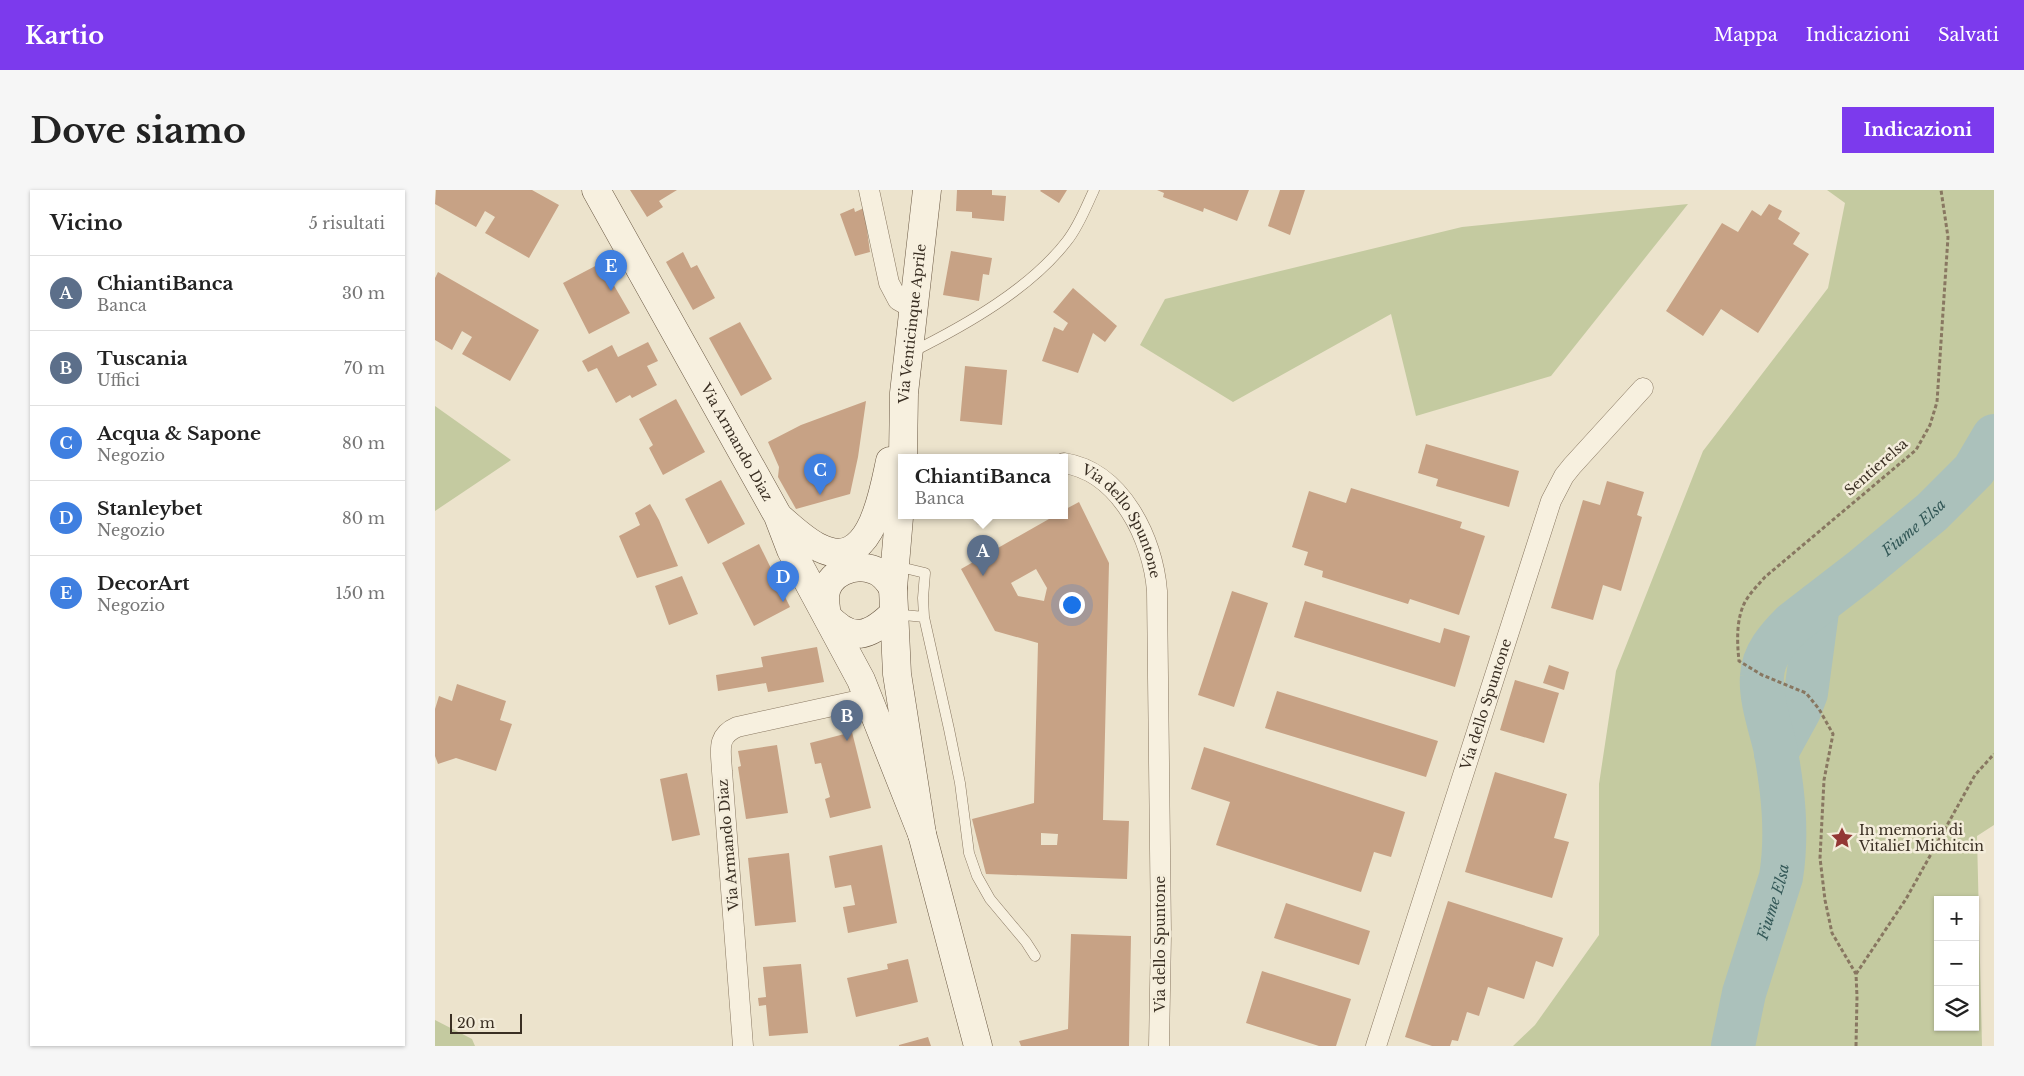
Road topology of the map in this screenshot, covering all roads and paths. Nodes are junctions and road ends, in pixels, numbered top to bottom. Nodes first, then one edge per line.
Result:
1 (869, 190) edge
2 (927, 190) edge
3 (1094, 190) edge
4 (1941, 190) edge
5 (595, 191) edge
6 (914, 309) junction
7 (909, 354) junction
8 (1643, 388) dead end
9 (904, 393) junction
10 (903, 454) edge
11 (1068, 466) edge
12 (779, 516) junction
13 (899, 519) edge
14 (894, 589) junction
15 (827, 616) junction
16 (924, 617) junction
17 (897, 674) junction
18 (869, 698) junction
19 (1994, 754) edge
20 (922, 834) junction
21 (1035, 956) dead end
22 (1856, 974) junction
23 (743, 1046) edge
24 (978, 1046) edge
25 (1159, 1046) edge
26 (1376, 1046) edge
27 (1856, 1046) edge

1 - 6 street
2 - 6 main road, Via Venticinque Aprile
3 - 7 lane
4 - 22 path, Sentierelsa
5 - 12 main road, Via Armando Diaz
6 - 7 main road, Via Venticinque Aprile
7 - 9 main road, Via Venticinque Aprile
8 - 26 street, Via dello Spuntone
9 - 10 main road, Via Venticinque Aprile
9 - 12 main road
11 - 25 street, Via dello Spuntone
12 - 15 main road, Via Armando Diaz
13 - 14 main road
14 - 15 main road
14 - 15 main road
14 - 16 lane
14 - 16 lane
14 - 17 main road, Via Armando Diaz
15 - 18 main road, Via Armando Diaz
16 - 21 lane
17 - 18 main road
17 - 20 main road, Via Armando Diaz
18 - 20 main road, Via Armando Diaz
18 - 23 street, Via Armando Diaz
19 - 22 path
20 - 24 main road, Via Armando Diaz
22 - 27 path

